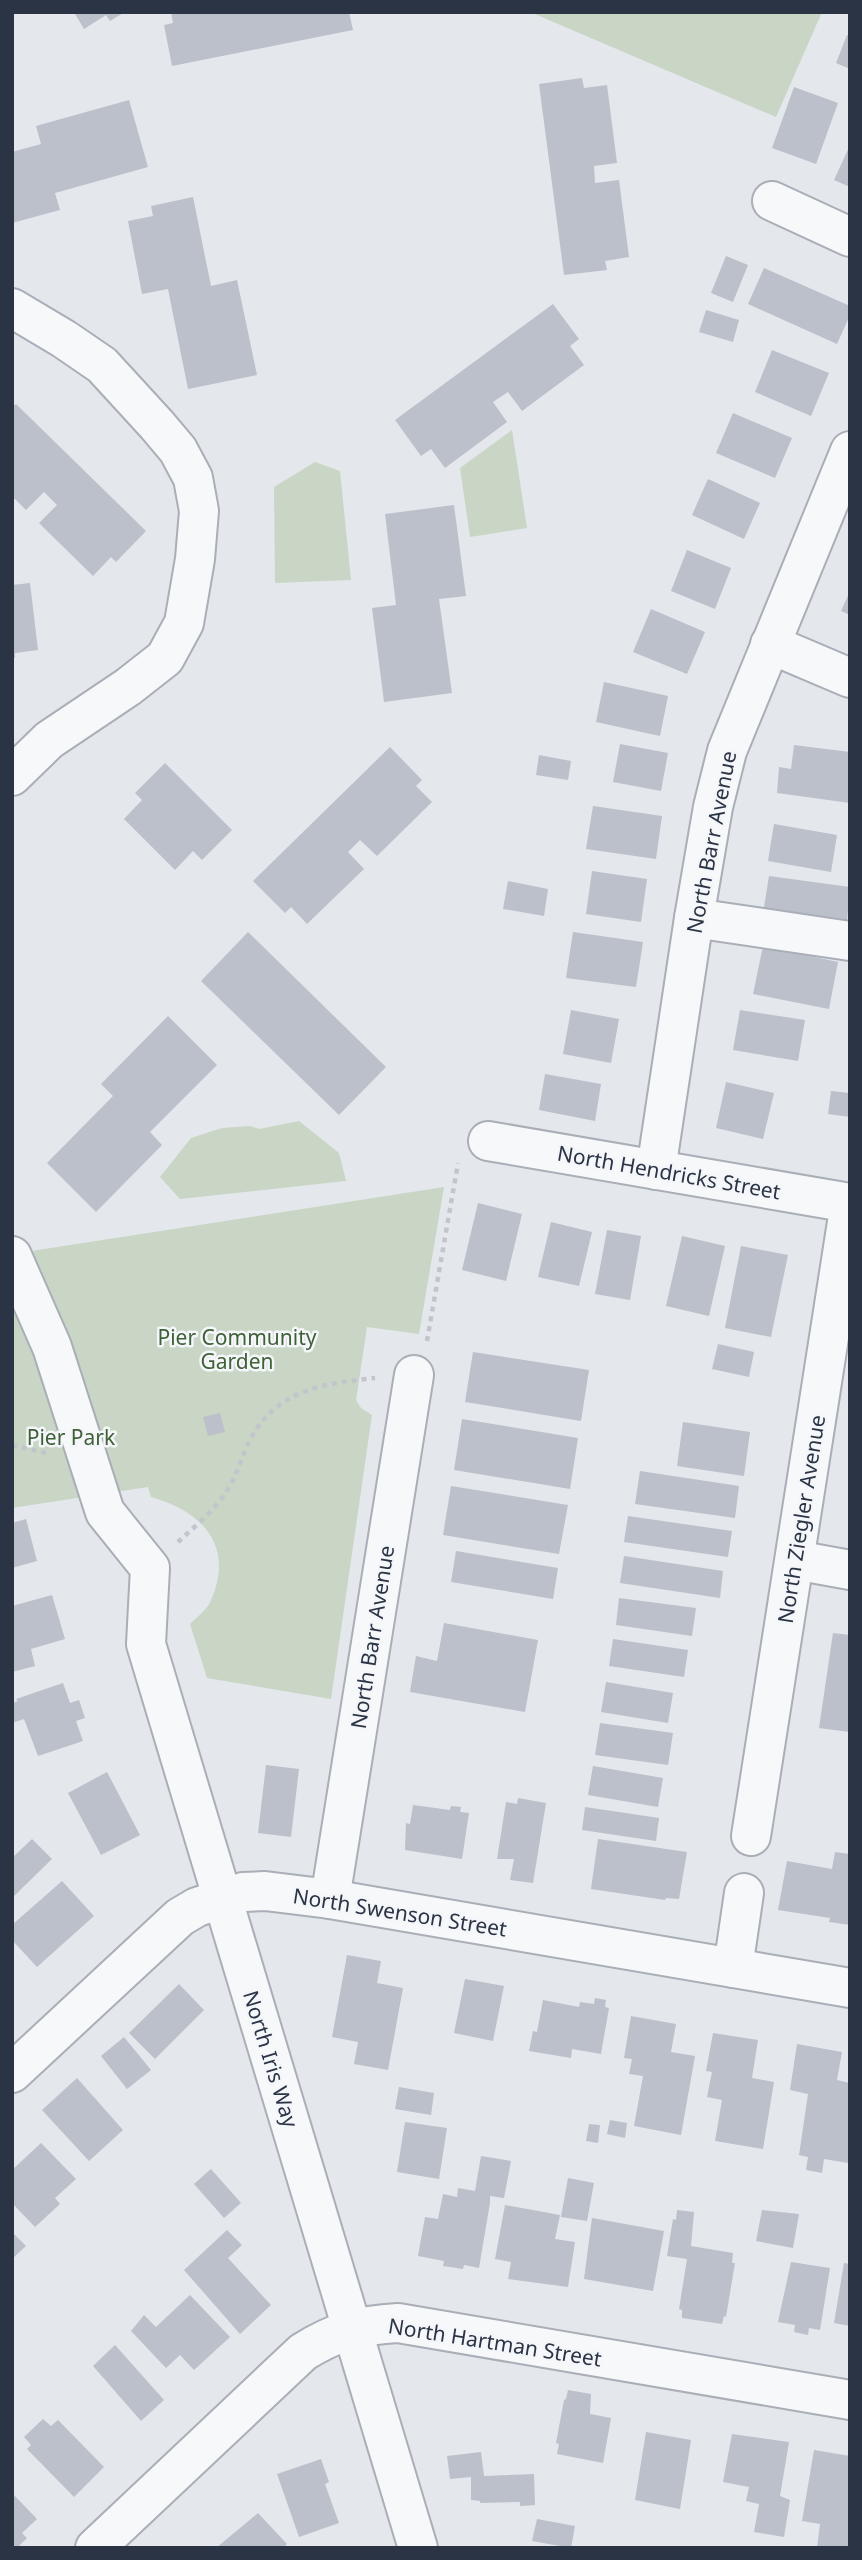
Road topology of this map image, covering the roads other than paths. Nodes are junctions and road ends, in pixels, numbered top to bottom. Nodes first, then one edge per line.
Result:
1 (772, 201) dead end
2 (850, 237) edge
3 (12, 308) edge
4 (850, 451) edge
5 (770, 644) junction
6 (850, 678) edge
7 (12, 776) edge
8 (694, 918) junction
9 (850, 941) edge
10 (488, 1141) road end
11 (656, 1170) junction
12 (850, 1203) edge
13 (12, 1256) edge
14 (414, 1374) road end
15 (836, 1384) edge
16 (795, 1560) junction
17 (850, 1570) edge
18 (751, 1836) dead end
19 (744, 1893) dead end
20 (222, 1897) junction
21 (330, 1899) junction
22 (733, 1968) junction
23 (850, 1988) edge
24 (12, 2073) edge
25 (352, 2328) junction
26 (850, 2400) edge
27 (94, 2548) edge
28 (418, 2548) edge

1 - 2 street
3 - 7 street
4 - 5 street, North Barr Avenue
5 - 6 street
5 - 8 street, North Barr Avenue
8 - 9 street
8 - 11 street, North Barr Avenue
10 - 11 street, North Hendricks Street
11 - 12 street, North Hendricks Street
12 - 15 street, North Ziegler Avenue
13 - 20 street, North Iris Way
14 - 21 street, North Barr Avenue
15 - 16 street, North Ziegler Avenue
16 - 17 street
16 - 18 street, North Ziegler Avenue
19 - 22 street
20 - 21 street, North Swenson Street
20 - 24 street, North Swenson Street
20 - 25 street, North Iris Way
21 - 22 street, North Swenson Street
22 - 23 street, North Swenson Street
25 - 26 street, North Hartman Street
25 - 27 street, North Hartman Street
25 - 28 street, North Iris Way

